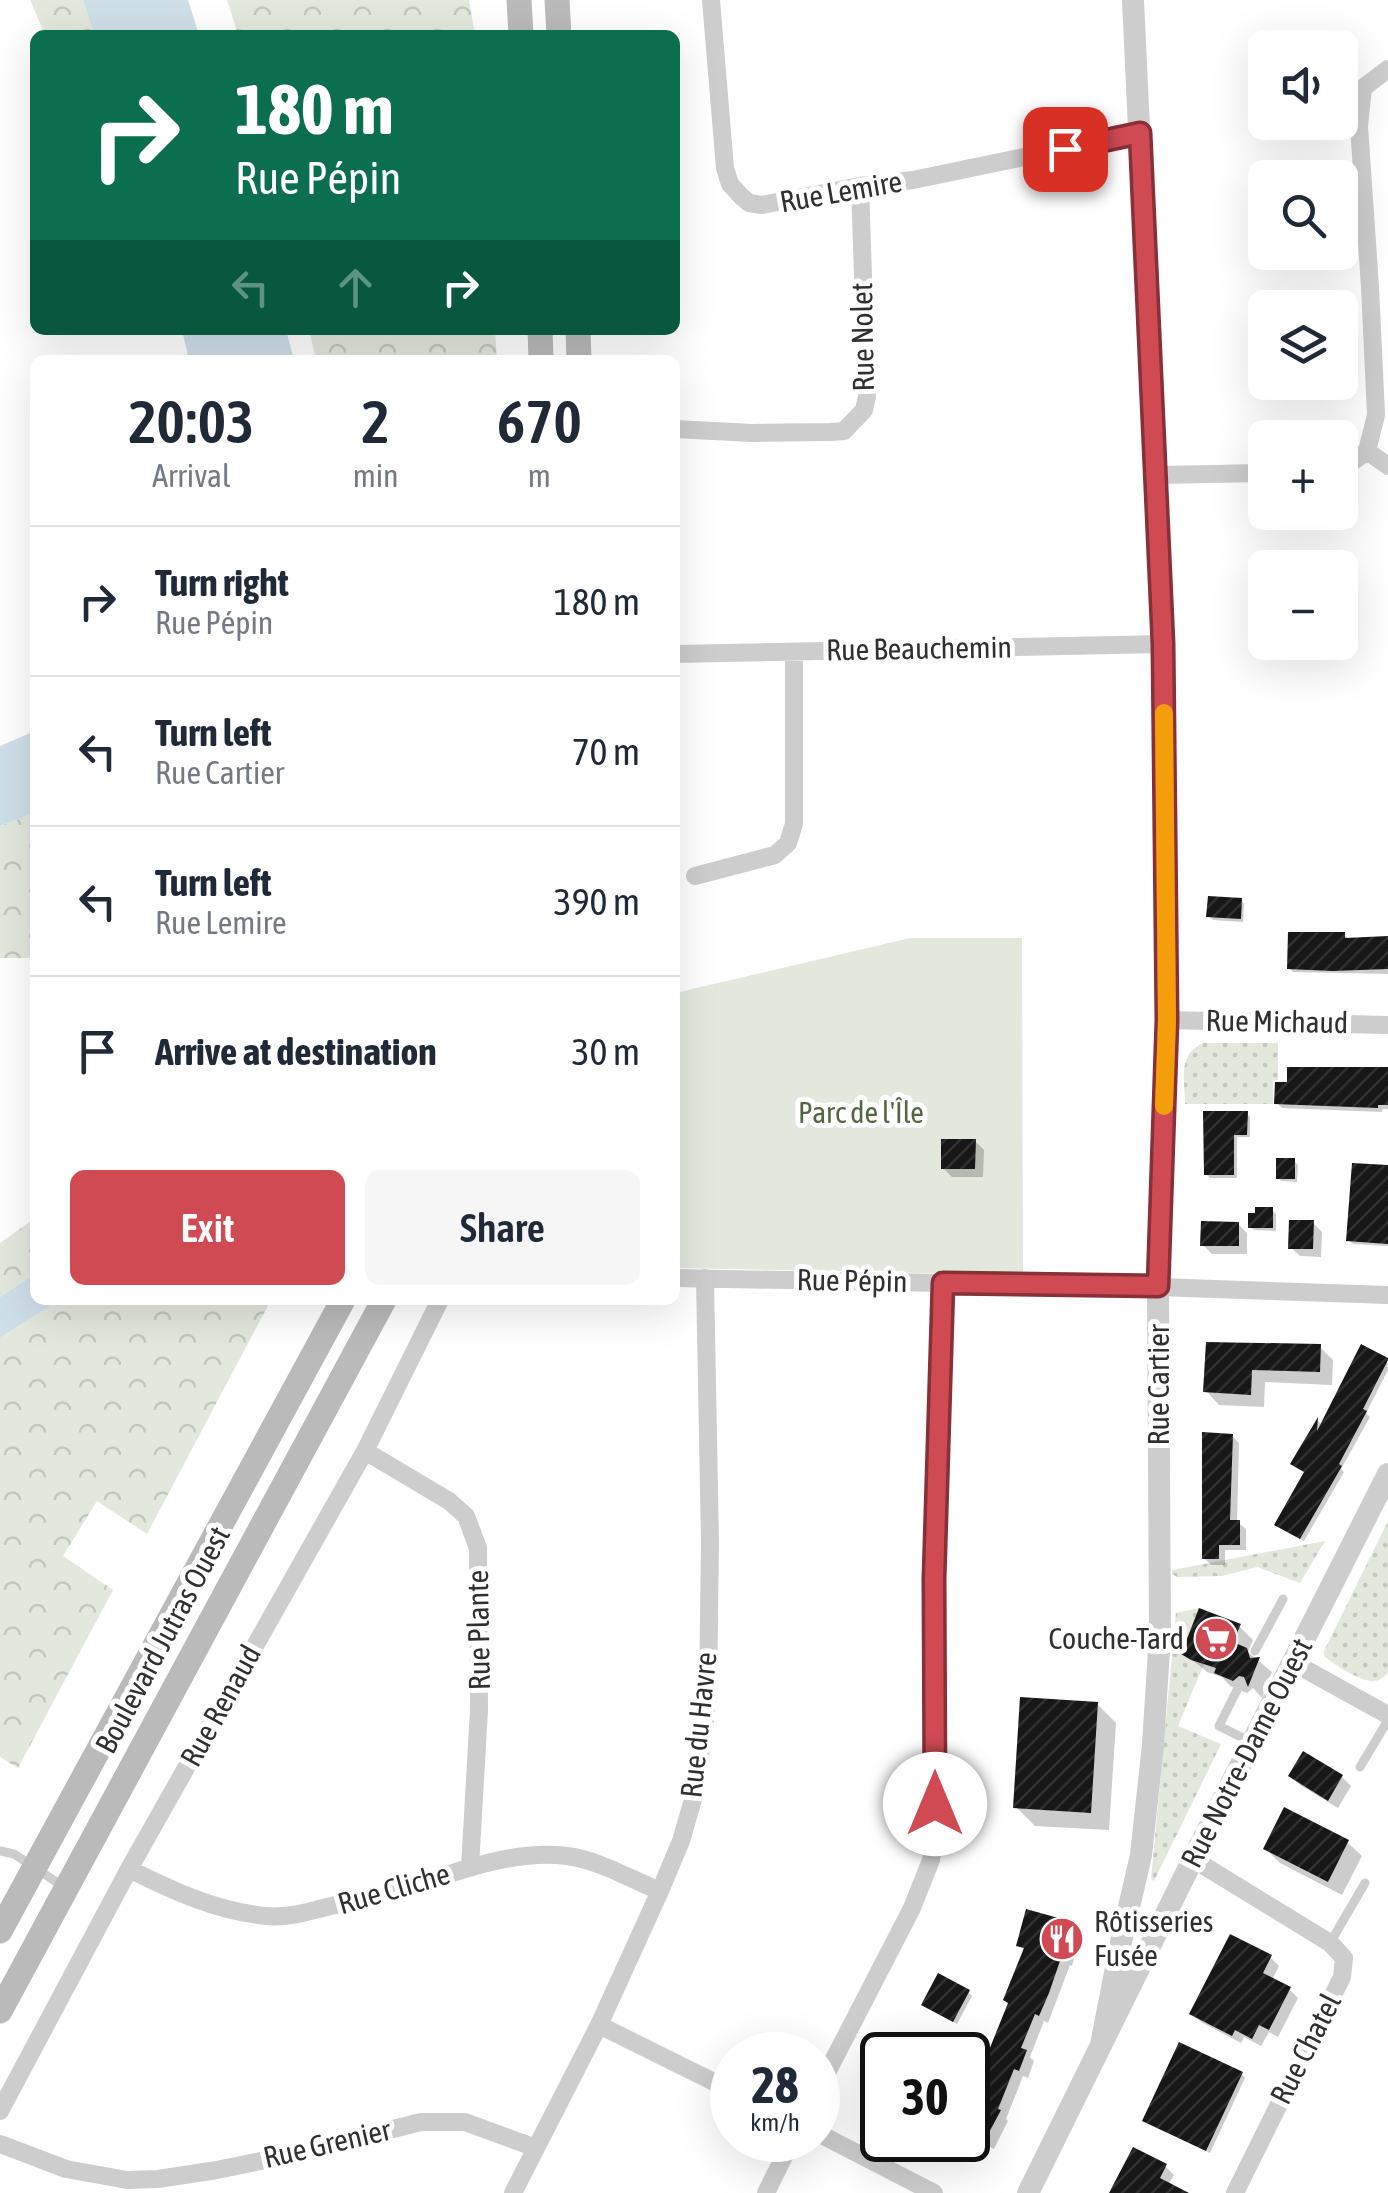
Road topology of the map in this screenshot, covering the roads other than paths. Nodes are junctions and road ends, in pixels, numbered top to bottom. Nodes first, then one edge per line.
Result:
1 (519, 0) edge
2 (557, 0) edge
3 (711, 0) edge
4 (1133, 0) edge
5 (521, 30) edge
6 (559, 30) edge
7 (1388, 68) edge
8 (1140, 133) junction
9 (860, 186) junction
10 (1379, 285) edge
11 (680, 429) edge
12 (1366, 451) junction
13 (1358, 457) edge
14 (1388, 466) edge
15 (1248, 473) edge
16 (1156, 476) junction
17 (1163, 644) junction
18 (794, 652) junction
19 (680, 654) edge
20 (694, 876) dead end
21 (1167, 1020) junction
22 (1388, 1024) edge
23 (680, 1278) edge
24 (705, 1278) junction
25 (943, 1283) junction
26 (1158, 1286) junction
27 (1388, 1295) edge
28 (340, 1305) edge
29 (381, 1305) edge
30 (438, 1305) edge
31 (365, 1451) junction
32 (1388, 1474) edge
33 (1283, 1599) dead end
34 (1255, 1652) dead end
35 (1294, 1662) junction
36 (1240, 1684) dead end
37 (1387, 1713) edge
38 (1253, 1743) junction
39 (1360, 1767) dead end
40 (0, 1851) edge
41 (1193, 1859) junction
42 (470, 1867) junction
43 (34, 1868) junction
44 (129, 1869) junction
45 (1365, 1883) dead end
46 (66, 1889) junction
47 (660, 1892) junction
48 (0, 1931) edge
49 (1330, 1943) junction
50 (0, 2011) edge
51 (599, 2025) junction
52 (1102, 2045) junction
53 (840, 2047) edge
54 (710, 2080) edge
55 (0, 2111) edge
56 (0, 2144) edge
57 (840, 2145) edge
58 (536, 2148) junction
59 (781, 2162) edge
60 (513, 2193) edge
61 (766, 2193) edge
62 (934, 2193) edge
63 (1028, 2193) edge
64 (1234, 2193) edge

1 - 5 main road
2 - 6 main road
3 - 9 street, Rue Lemire
4 - 8 street, Rue Cartier
7 - 10 street
8 - 9 street, Rue Lemire
8 - 16 street, Rue Cartier
9 - 11 street, Rue Nolet
10 - 12 street
12 - 13 street
12 - 14 street
15 - 16 street
16 - 17 street, Rue Cartier
17 - 18 street, Rue Beauchemin
17 - 21 street, Rue Cartier
18 - 19 street, Rue Beauchemin
18 - 20 street
21 - 22 street, Rue Michaud
21 - 26 street, Rue Cartier
23 - 24 street, Rue Pépin
24 - 25 street, Rue Pépin
24 - 47 street, Rue du Havre
25 - 26 street, Rue Pépin
25 - 53 street
26 - 27 street, Rue Pépin
26 - 52 street, Rue Cartier
28 - 43 main road, Boulevard Jutras Ouest
29 - 46 main road, Boulevard Jutras Ouest
30 - 31 street, Rue Renaud
31 - 42 street, Rue Plante
31 - 44 street, Rue Renaud
32 - 35 street, Rue Notre-Dame Ouest
33 - 34 lane
35 - 37 street
35 - 38 street, Rue Notre-Dame Ouest
36 - 38 lane
37 - 39 lane
38 - 41 street, Rue Notre-Dame Ouest
40 - 43 lane
41 - 49 street
41 - 52 street, Rue Notre-Dame Ouest
42 - 44 street, Rue Cliche
42 - 47 street, Rue Cliche
43 - 46 lane
43 - 48 main road, Boulevard Jutras Ouest
44 - 55 street, Rue Renaud
45 - 49 lane
46 - 50 main road, Boulevard Jutras Ouest
47 - 51 street, Rue du Havre
49 - 64 street, Rue Chatel
51 - 54 street
51 - 58 street, Rue du Havre
52 - 63 street, Rue Notre-Dame Ouest
56 - 58 street, Rue Grenier
57 - 62 street
58 - 60 street, Rue du Havre
59 - 61 street

